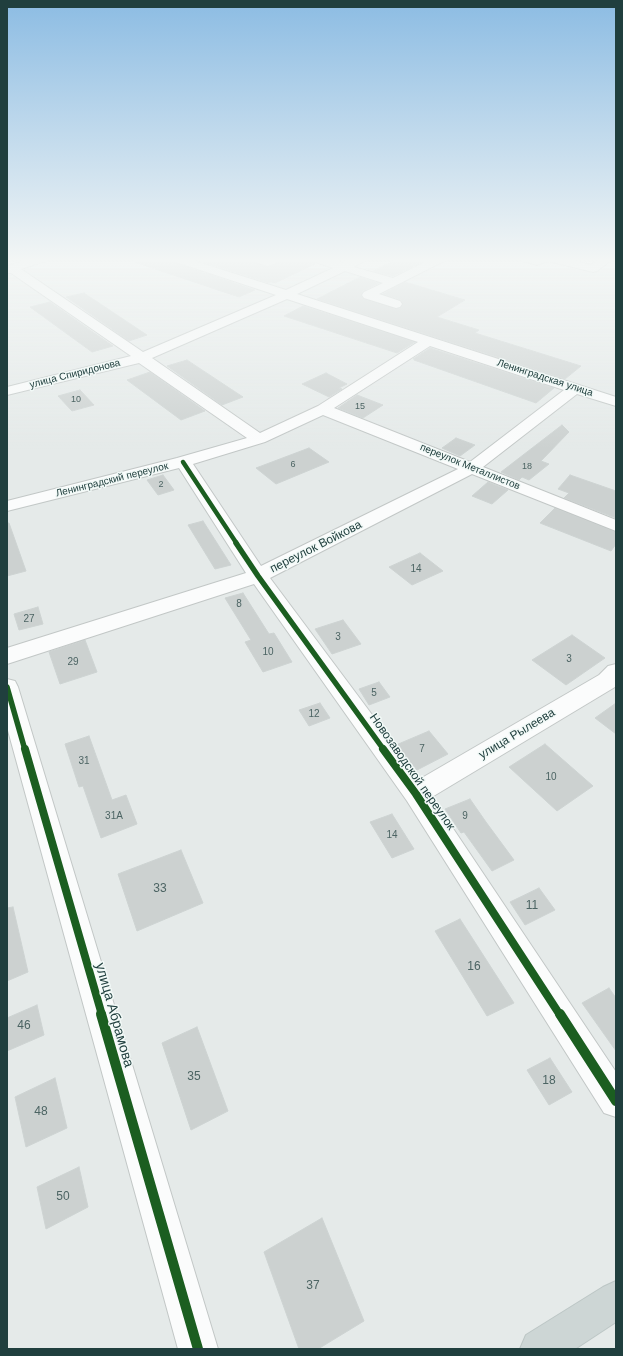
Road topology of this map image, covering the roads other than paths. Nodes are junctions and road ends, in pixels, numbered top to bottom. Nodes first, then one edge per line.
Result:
1 (88, 322) edge
2 (223, 322) edge
3 (371, 322) edge
4 (429, 341) junction
5 (141, 358) junction
6 (575, 388) junction
7 (7, 391) edge
8 (616, 402) edge
9 (323, 409) junction
10 (259, 439) junction
11 (183, 462) junction
12 (472, 468) junction
13 (7, 506) edge
14 (616, 526) edge
15 (258, 576) junction
16 (7, 656) edge
17 (613, 680) edge
18 (7, 687) edge
19 (416, 794) junction
20 (616, 1101) edge
21 (616, 1300) edge
22 (198, 1349) edge
23 (540, 1349) edge

1 - 5 street
2 - 5 street, улица Спиридонова
3 - 4 street, Ленинградская улица
4 - 6 street, Ленинградская улица
4 - 9 street, Ленинградский переулок
5 - 7 street, улица Спиридонова
5 - 10 street
6 - 8 street, Ленинградская улица
6 - 12 street, переулок Войкова
9 - 10 street, Ленинградский переулок
9 - 12 street, переулок Металлистов
10 - 11 street, Ленинградский переулок
11 - 13 street, Ленинградский переулок
11 - 15 street, Новозаводской переулок
12 - 14 street, переулок Металлистов
12 - 15 street, переулок Войкова
15 - 16 street, переулок Войкова
15 - 19 street, Новозаводской переулок
17 - 19 street, улица Рылеева
18 - 22 street, улица Абрамова
19 - 20 street, Новозаводской переулок
21 - 23 main road

